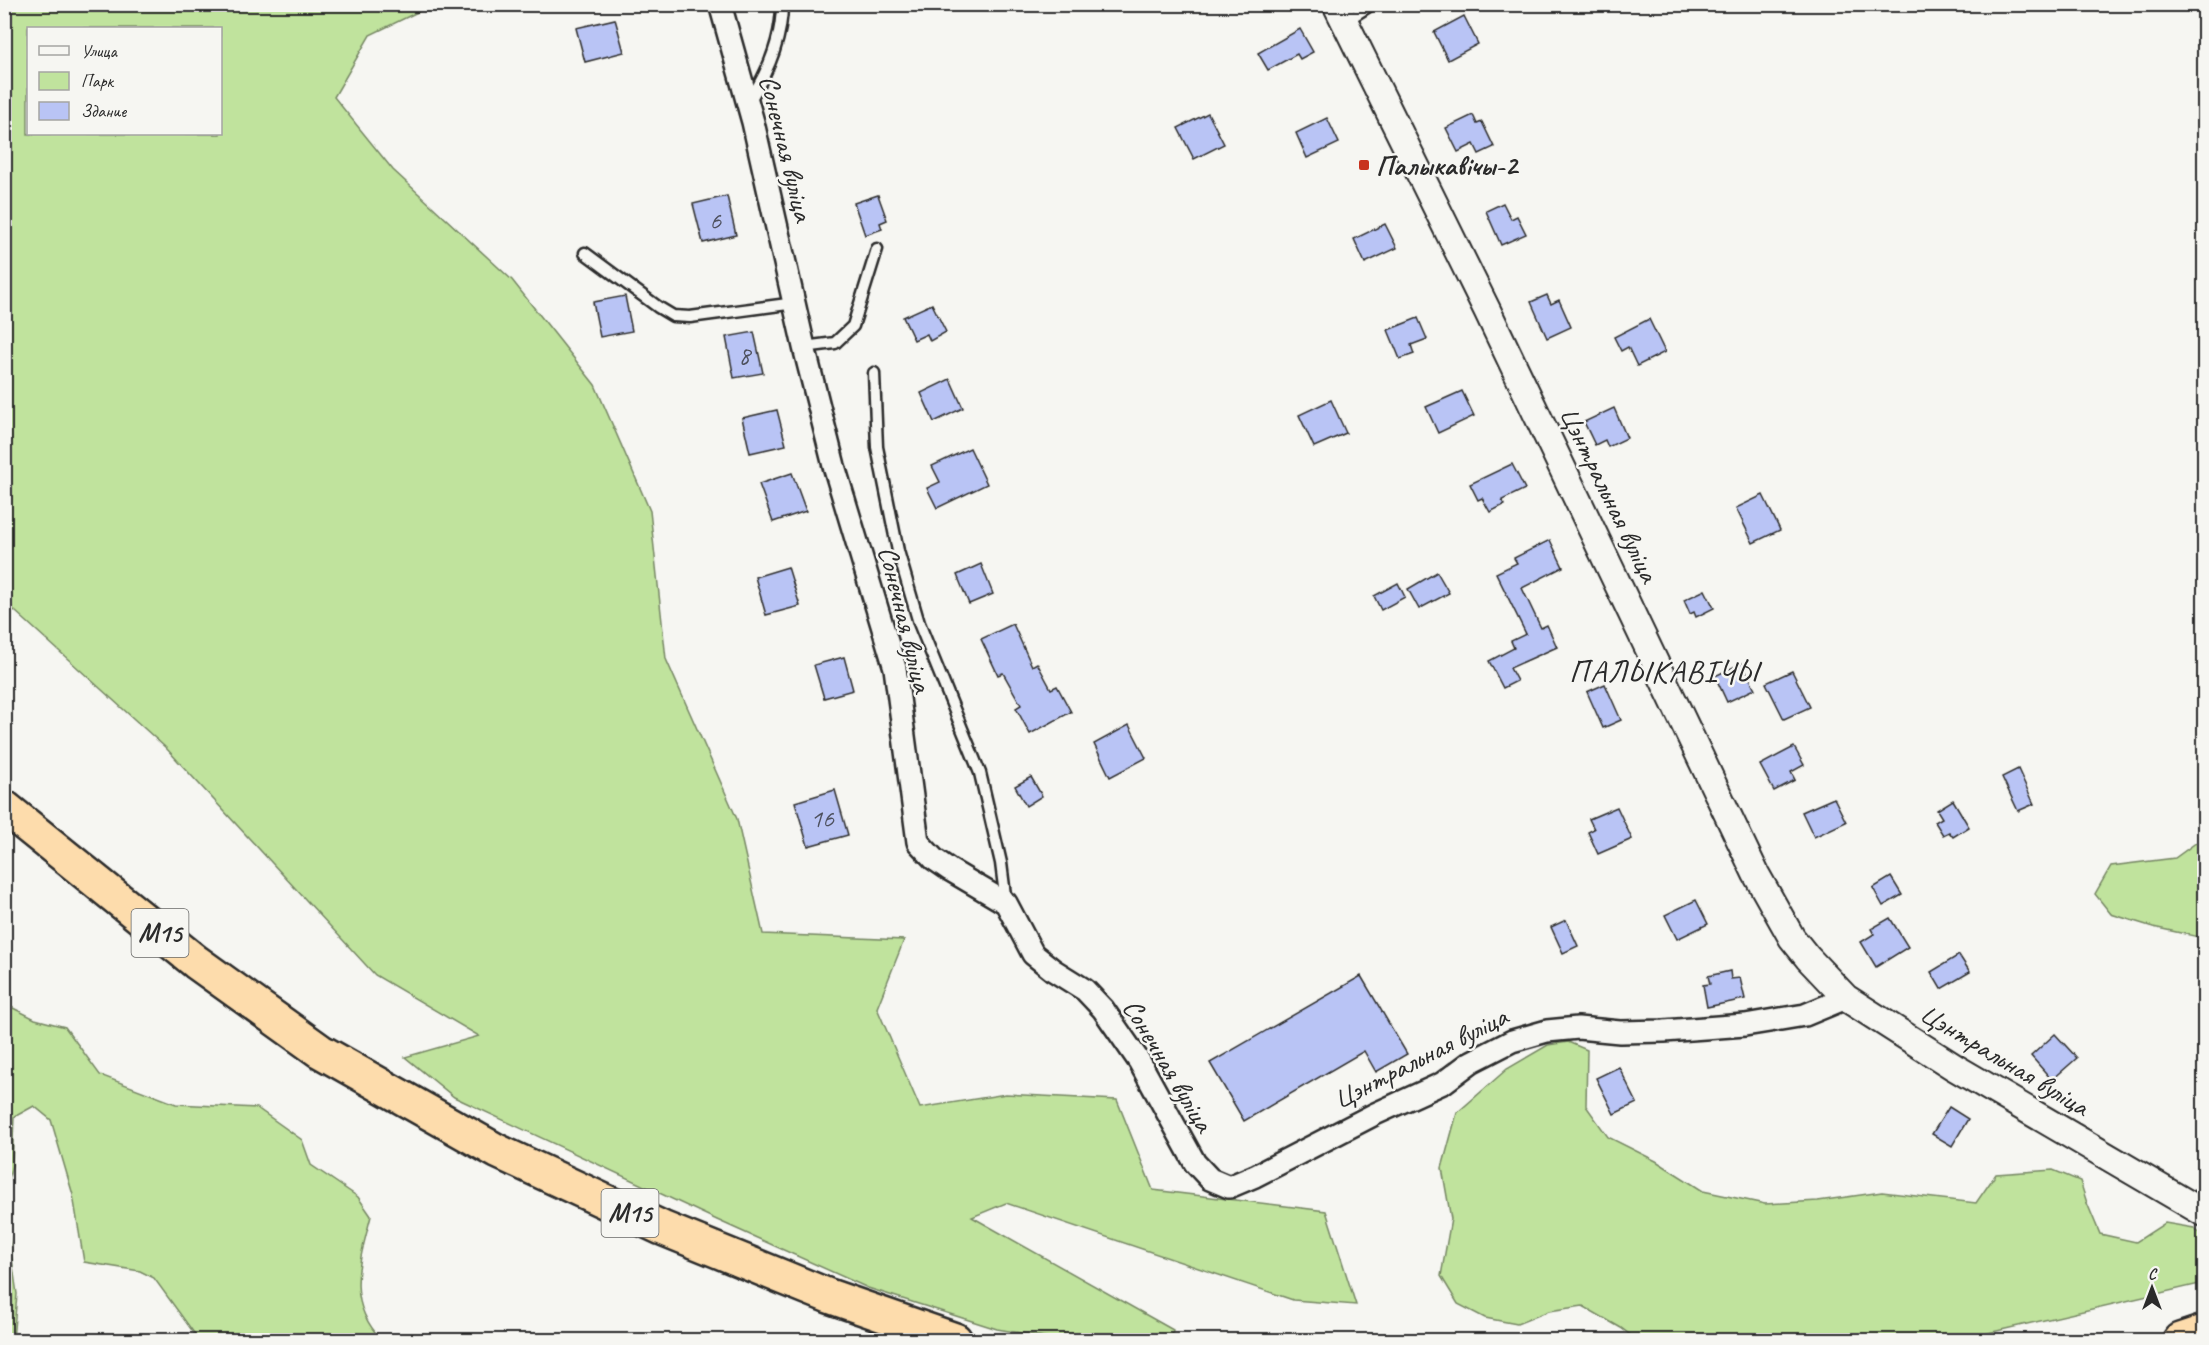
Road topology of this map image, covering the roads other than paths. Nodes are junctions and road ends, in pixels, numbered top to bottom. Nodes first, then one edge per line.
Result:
1 (720, 4) edge
2 (782, 4) edge
3 (1372, 4) edge
4 (1340, 13) edge
5 (748, 103) junction
6 (877, 249) dead end
7 (585, 253) dead end
8 (795, 303) junction
9 (804, 346) junction
10 (873, 373) dead end
11 (4, 807) edge
12 (1006, 903) junction
13 (1845, 998) junction
14 (1210, 1179) joint
15 (2205, 1213) edge
16 (2205, 1332) edge
17 (955, 1341) edge
18 (2180, 1341) edge

1 - 5 street, Сонечная вуліца
2 - 5 lane
3 - 4 lane
4 - 13 street, Цэнтральная вуліца
5 - 8 street, Сонечная вуліца
6 - 9 lane
7 - 8 lane
8 - 9 street, Сонечная вуліца
9 - 12 street, Сонечная вуліца
10 - 12 lane
11 - 17 highway, М15
12 - 14 street, Сонечная вуліца
13 - 14 street, Цэнтральная вуліца
13 - 15 street, Цэнтральная вуліца
16 - 18 highway

